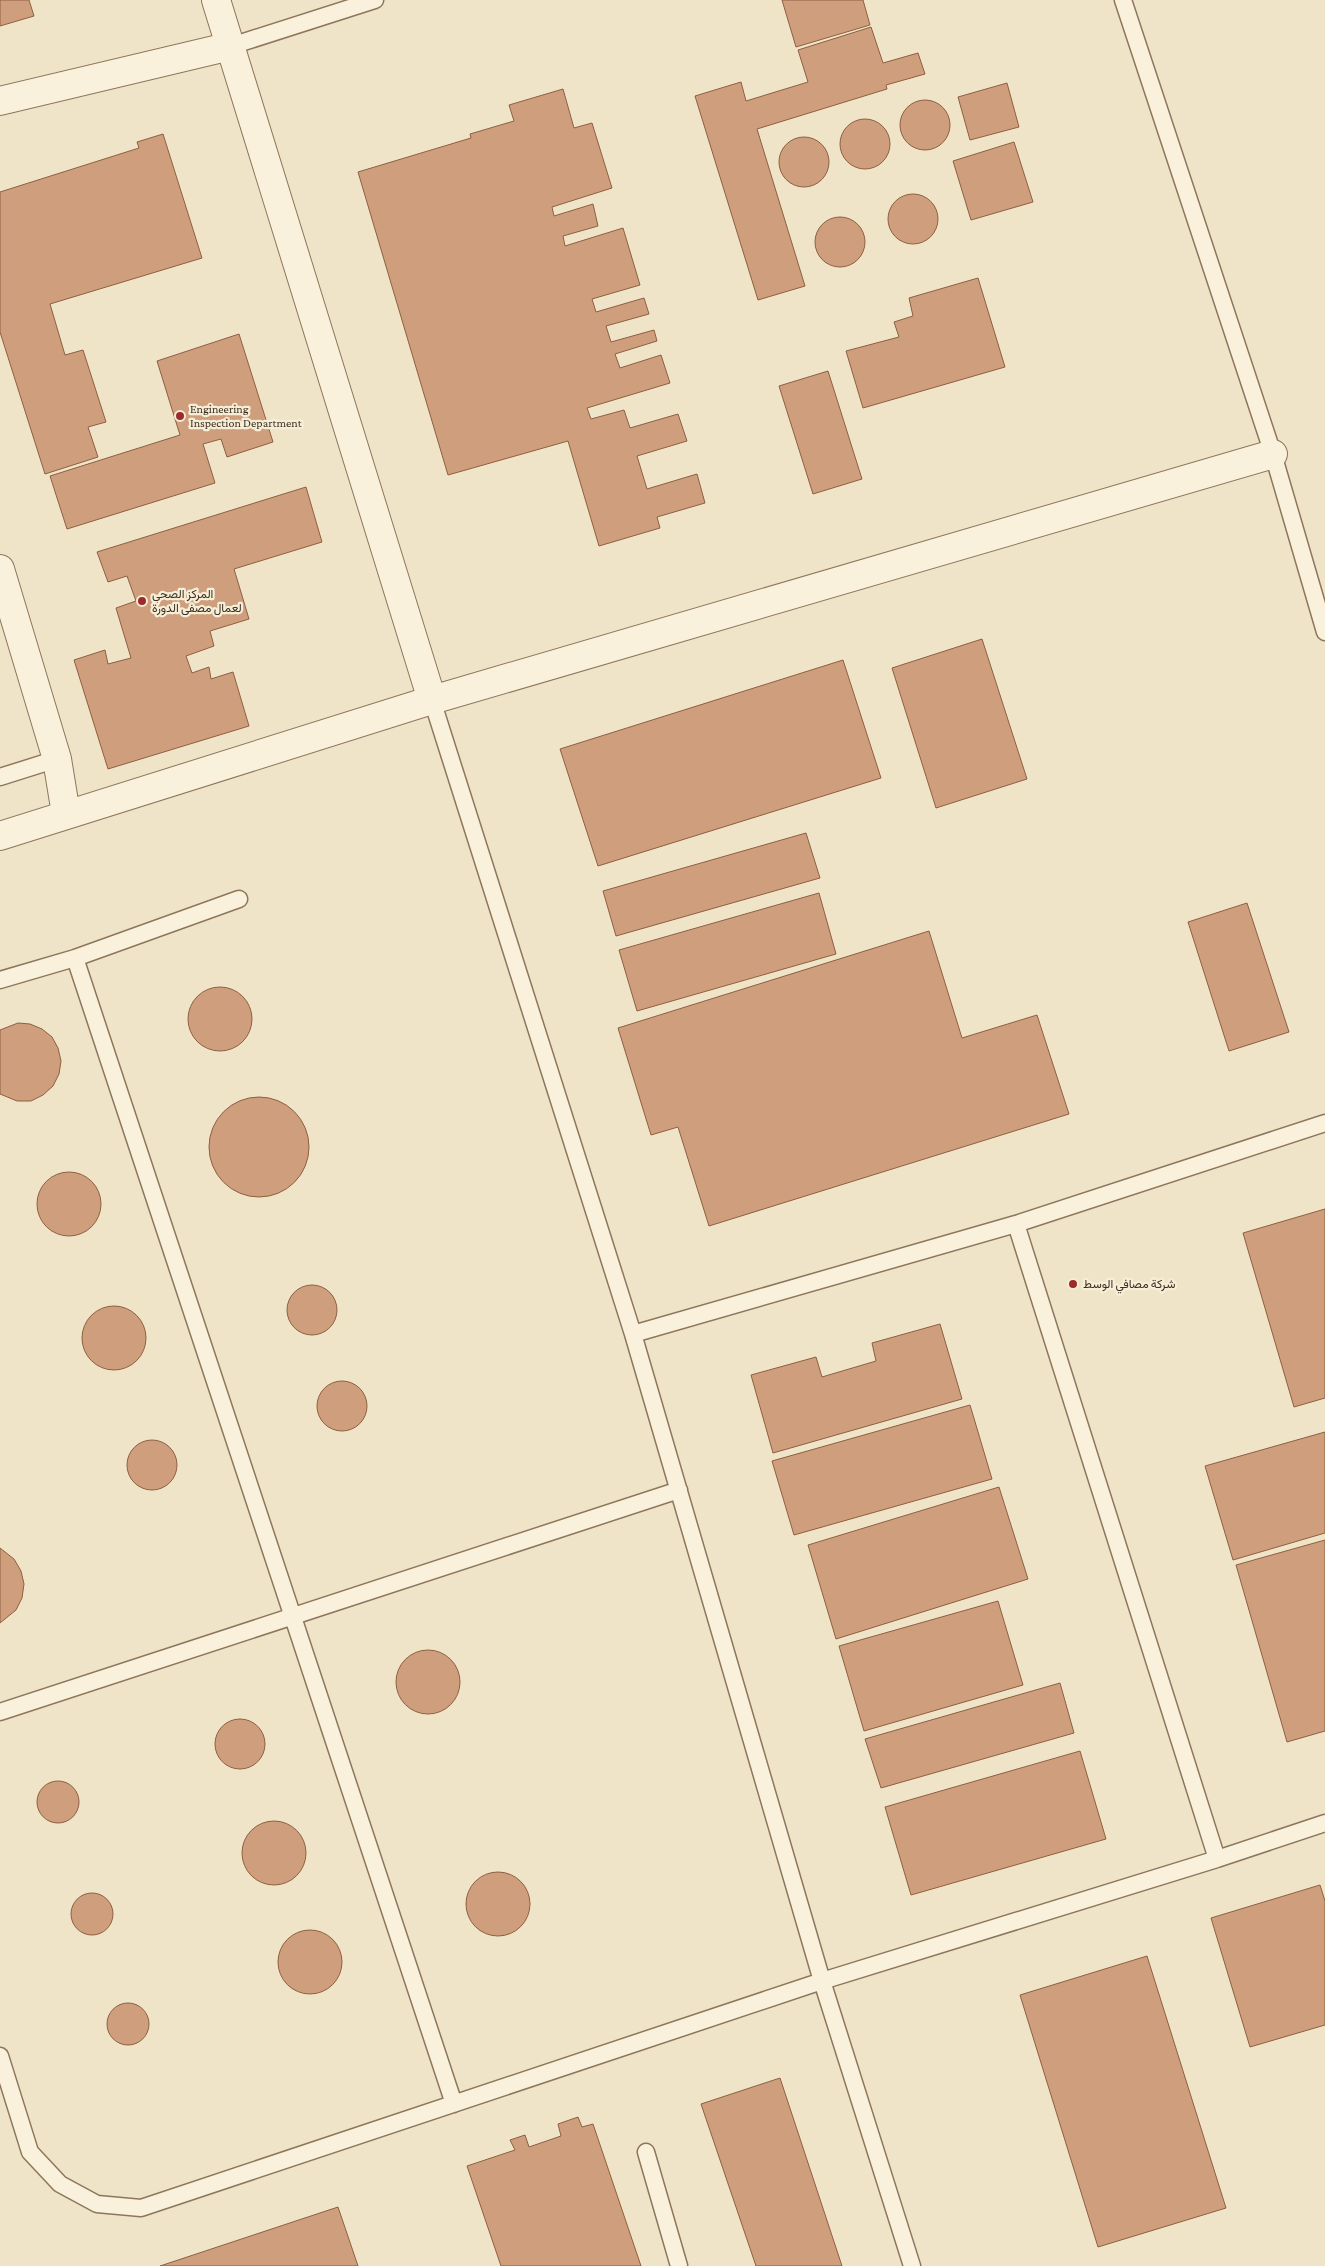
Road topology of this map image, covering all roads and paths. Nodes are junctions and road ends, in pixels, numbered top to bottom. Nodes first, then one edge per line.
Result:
1 (216, 0) edge
2 (375, 0) edge
3 (1123, 0) edge
4 (231, 46) junction
5 (0, 101) edge
6 (1273, 454) junction
7 (0, 569) edge
8 (1325, 632) edge
9 (432, 700) junction
10 (57, 759) junction
11 (0, 777) edge
12 (66, 814) junction
13 (0, 836) edge
14 (239, 898) dead end
15 (75, 958) junction
16 (0, 980) edge
17 (1325, 1123) edge
18 (1016, 1224) junction
19 (633, 1334) junction
20 (679, 1490) junction
21 (293, 1616) junction
22 (0, 1712) edge
23 (1325, 1823) edge
24 (1217, 1859) junction
25 (822, 1981) junction
26 (0, 2056) edge
27 (454, 2104) junction
28 (646, 2152) dead end
29 (679, 2266) edge
30 (912, 2266) edge

1 - 4 street
2 - 4 lane
3 - 6 lane
4 - 5 street
4 - 9 street
6 - 8 lane
6 - 9 street
7 - 10 street
9 - 12 street
9 - 19 lane
10 - 11 lane
10 - 12 street
12 - 13 street
14 - 15 lane
15 - 16 lane
15 - 21 lane
17 - 18 lane
18 - 19 lane
18 - 24 lane
19 - 20 lane
20 - 21 lane
20 - 25 lane
21 - 22 lane
21 - 27 lane
23 - 24 lane
24 - 25 lane
25 - 27 lane
25 - 30 lane
26 - 27 lane
28 - 29 lane

